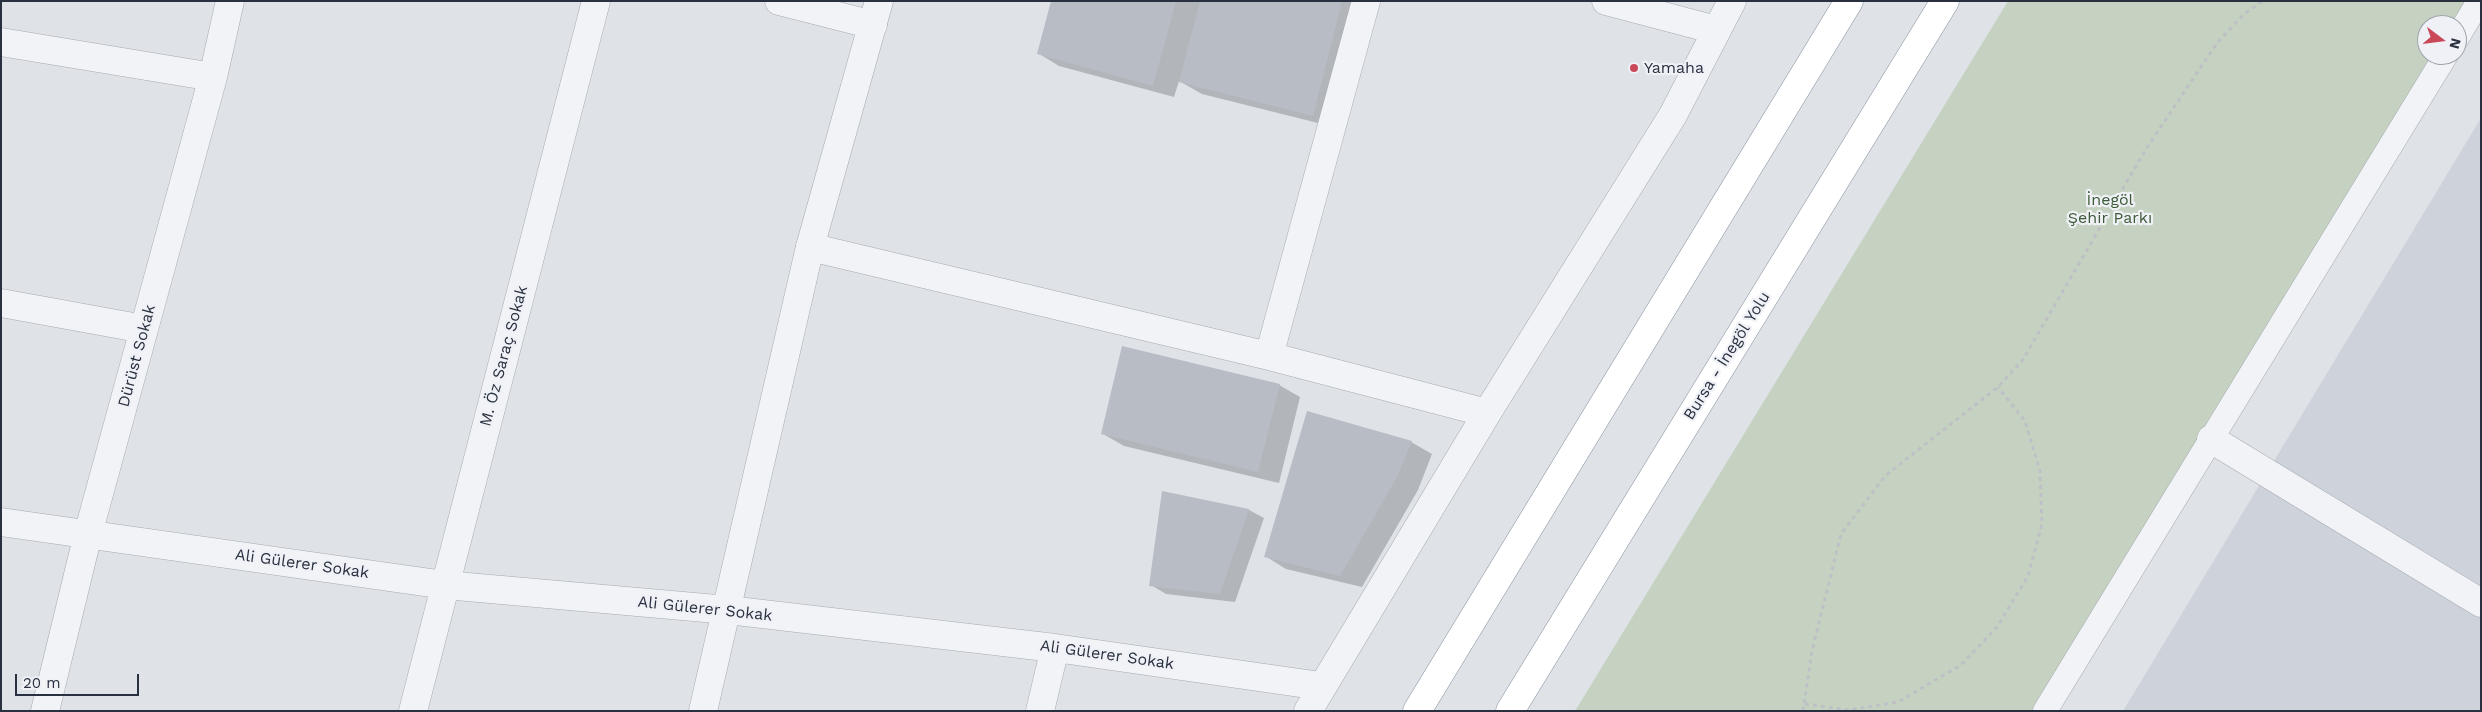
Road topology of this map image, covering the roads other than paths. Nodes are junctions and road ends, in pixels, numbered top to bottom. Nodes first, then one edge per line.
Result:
1 (230, 1) edge
2 (596, 1) edge
3 (779, 1) edge
4 (1366, 1) edge
5 (1606, 1) edge
6 (1732, 1) edge
7 (1849, 1) edge
8 (1945, 1) edge
9 (2479, 1) edge
10 (876, 13) edge
11 (2467, 21) edge
12 (1716, 30) junction
13 (1, 42) edge
14 (2440, 65) edge
15 (213, 77) junction
16 (810, 247) junction
17 (1, 303) edge
18 (144, 329) junction
19 (1270, 356) junction
20 (1487, 413) junction
21 (2211, 439) junction
22 (1, 522) edge
23 (88, 534) junction
24 (445, 585) junction
25 (2481, 603) edge
26 (728, 610) junction
27 (1056, 648) junction
28 (1321, 686) junction
29 (45, 711) edge
30 (413, 711) edge
31 (703, 711) edge
32 (1040, 711) edge
33 (1308, 711) edge
34 (1417, 711) edge
35 (1510, 711) edge
36 (2044, 711) edge

1 - 15 street, Dürüst Sokak
2 - 24 street, M. Öz Saraç Sokak
3 - 10 street
4 - 19 street
5 - 12 street
6 - 12 street
7 - 34 highway
8 - 35 highway, Bursa - İnegöl Yolu
9 - 11 lane
10 - 16 street
12 - 20 street
13 - 15 street
14 - 21 lane
15 - 18 street, Dürüst Sokak
16 - 19 street
16 - 26 street
17 - 18 street
18 - 23 street, Dürüst Sokak
19 - 20 street
20 - 28 street
21 - 25 street
21 - 36 lane
22 - 23 street, Ali Gülerer Sokak
23 - 24 street, Ali Gülerer Sokak
23 - 29 street, Dürüst Sokak
24 - 26 street, Ali Gülerer Sokak
24 - 30 street, M. Öz Saraç Sokak
26 - 27 street, Ali Gülerer Sokak
26 - 31 street
27 - 28 street, Ali Gülerer Sokak
27 - 32 street
28 - 33 street

